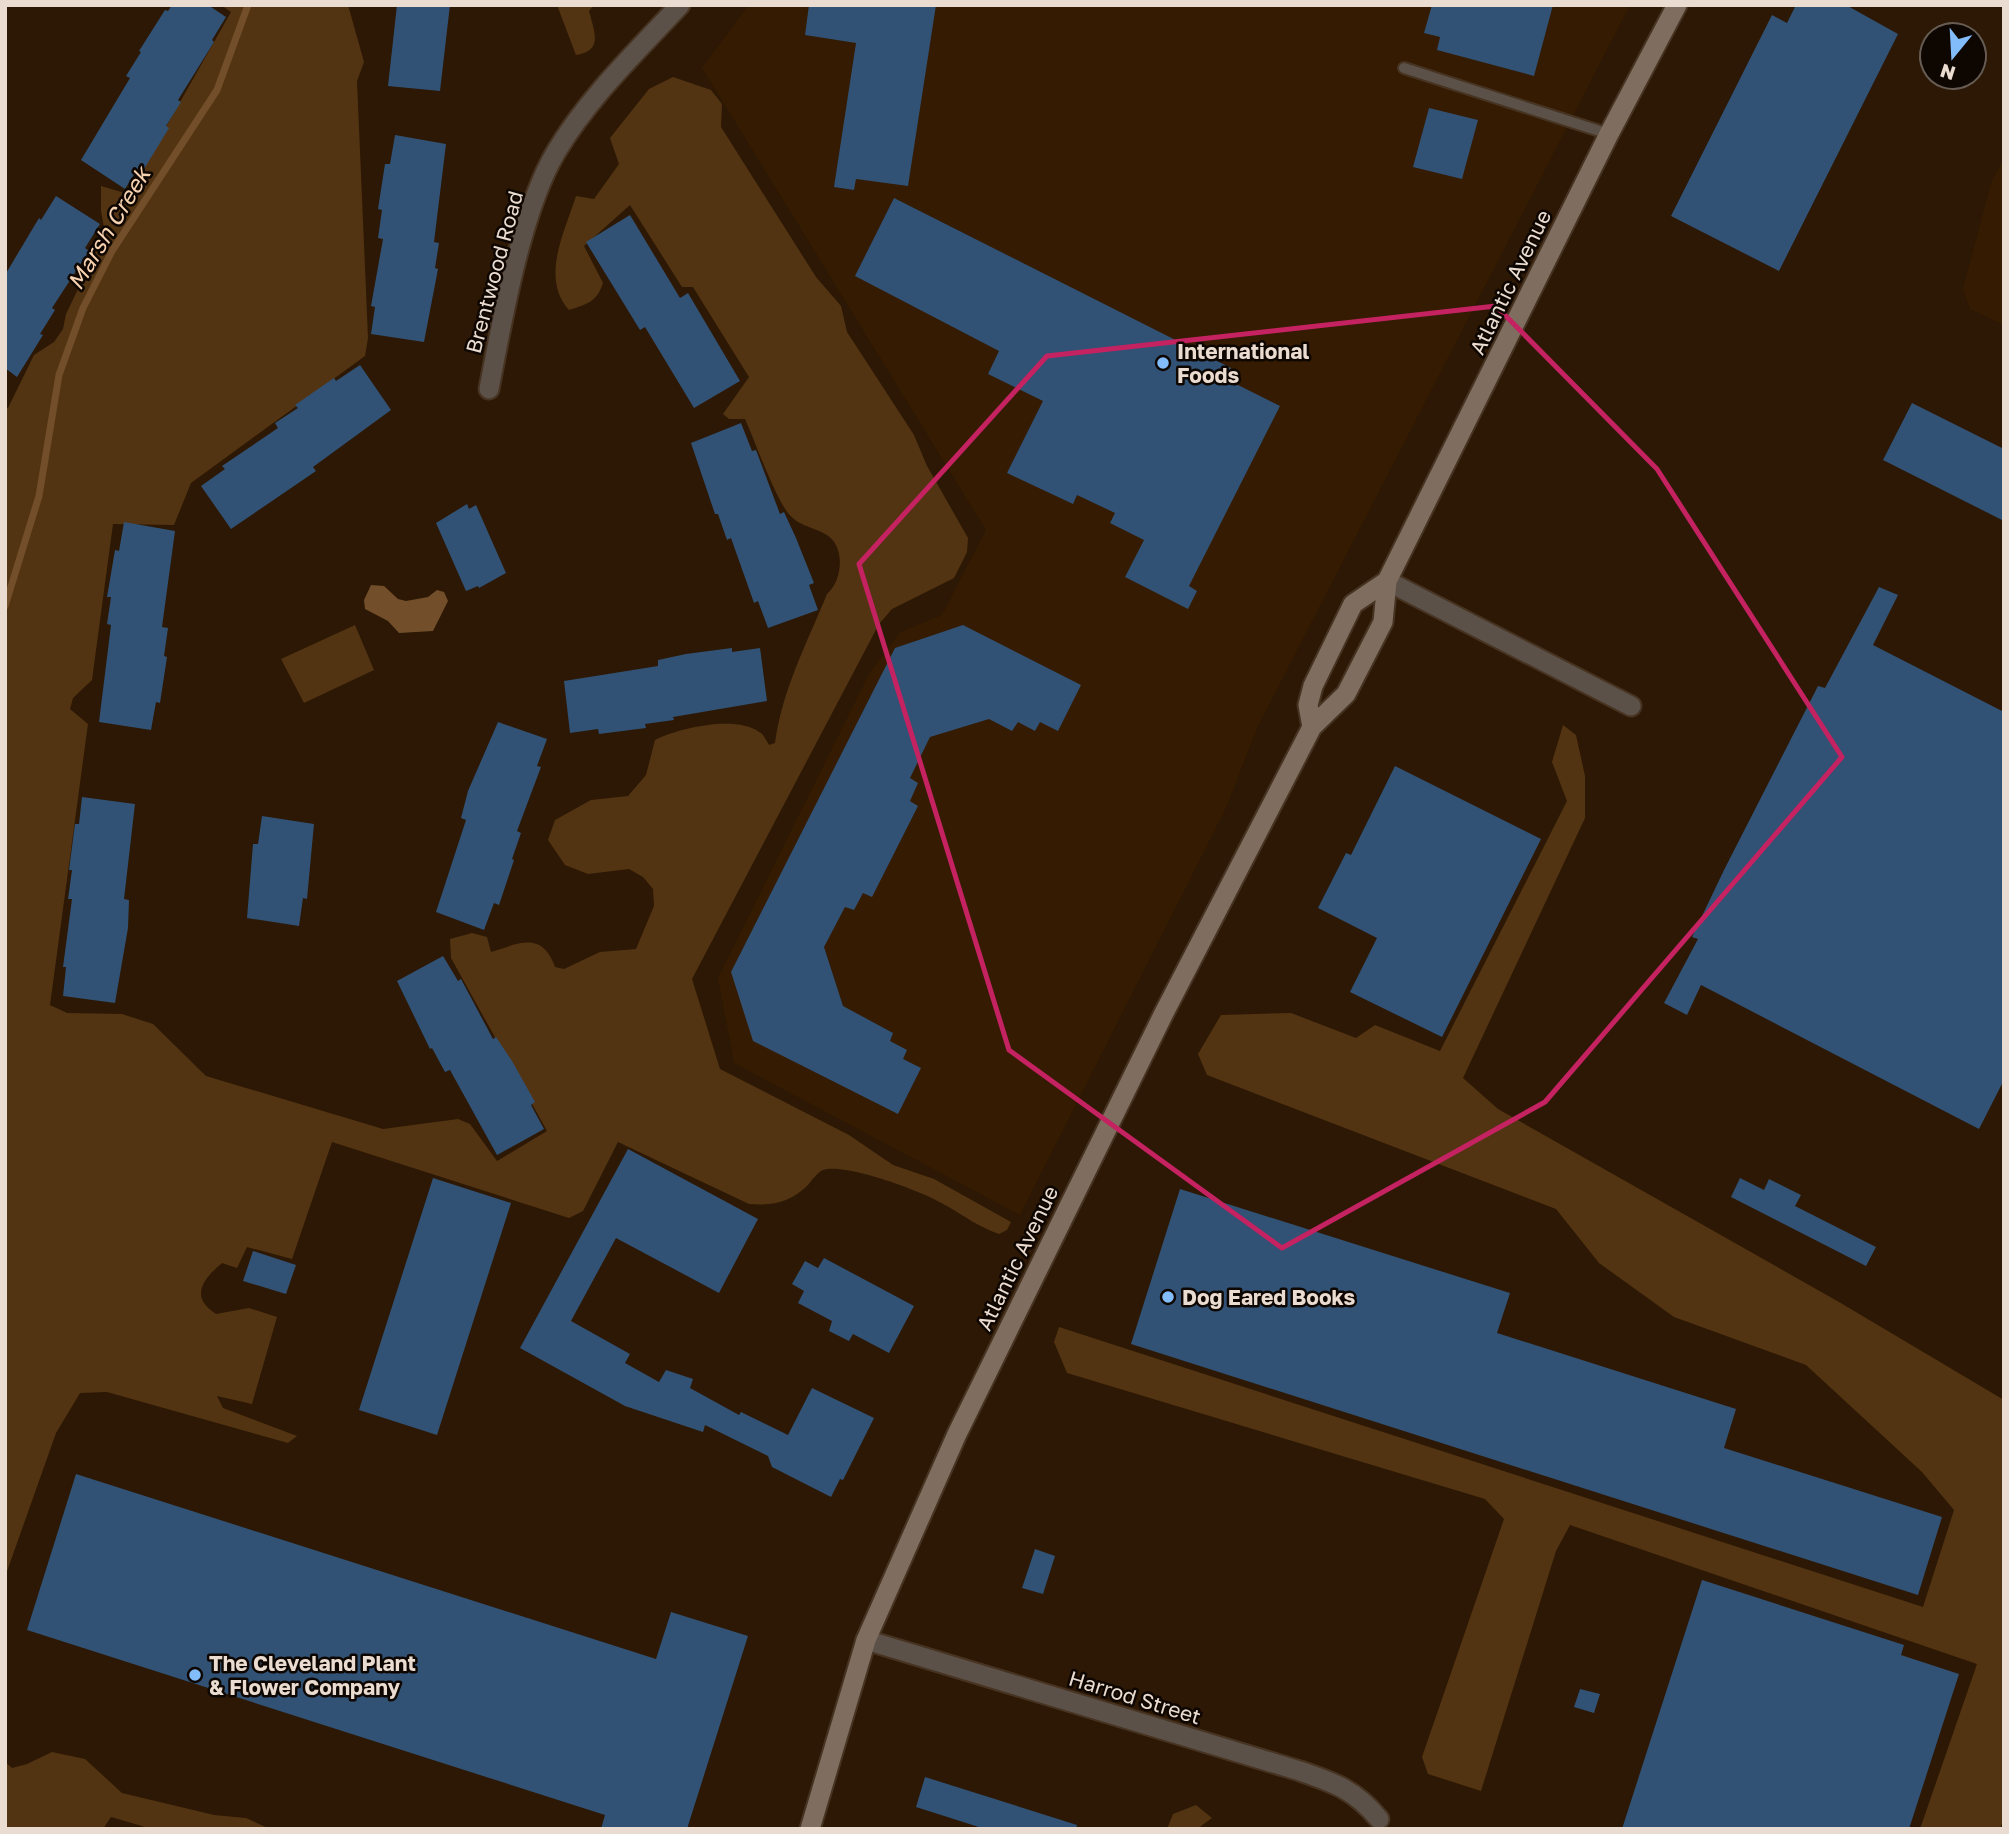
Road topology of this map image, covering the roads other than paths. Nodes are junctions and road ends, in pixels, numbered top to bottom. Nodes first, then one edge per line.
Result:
1 (680, 5) edge
2 (1677, 5) edge
3 (1404, 68) dead end
4 (1609, 134) junction
5 (489, 389) dead end
6 (1387, 581) junction
7 (1631, 706) dead end
8 (1312, 727) junction
9 (866, 1640) junction
10 (1379, 1819) dead end
11 (810, 1829) edge

1 - 5 street, Brentwood Road
2 - 4 main road, Atlantic Avenue
3 - 4 lane
4 - 6 main road, Atlantic Avenue
6 - 7 street
6 - 8 main road, Atlantic Avenue
6 - 8 main road, Atlantic Avenue
8 - 9 main road, Atlantic Avenue
9 - 10 street, Harrod Street
9 - 11 main road, Atlantic Avenue

